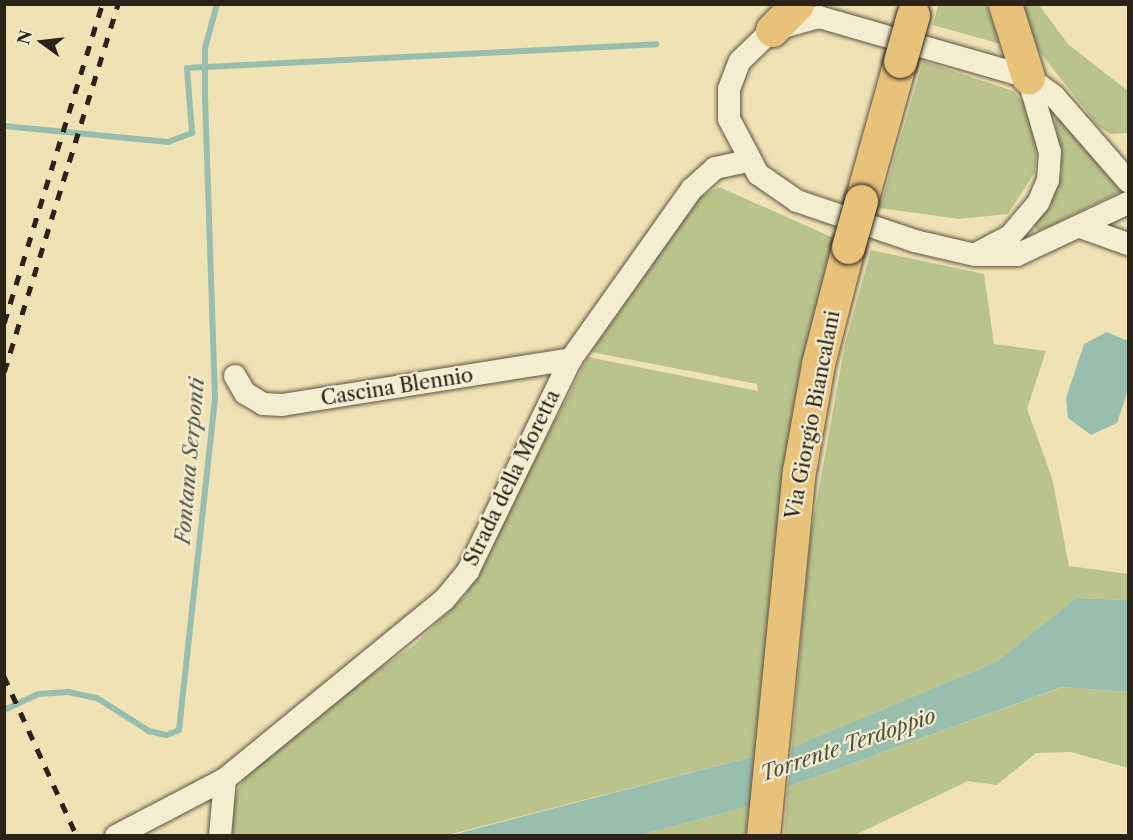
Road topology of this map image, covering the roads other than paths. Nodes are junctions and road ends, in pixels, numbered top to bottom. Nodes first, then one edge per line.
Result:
1 (797, 4) edge
2 (1005, 4) edge
3 (915, 10) edge
4 (772, 30) junction
5 (1028, 77) junction
6 (750, 162) junction
7 (1125, 171) edge
8 (1128, 203) edge
9 (1083, 228) junction
10 (1128, 244) edge
11 (975, 255) junction
12 (571, 359) junction
13 (235, 376) dead end
14 (225, 779) junction
15 (116, 836) edge
16 (220, 836) edge
17 (763, 836) edge

1 - 4 main road
2 - 5 main road
3 - 17 main road, Via Giorgio Biancalani, bridge
4 - 5 street
4 - 6 street
5 - 7 street
5 - 11 street
6 - 11 street
6 - 12 street, Strada della Moretta
8 - 9 street
9 - 10 street
9 - 11 street
12 - 13 street, Cascina Blennio
12 - 14 street, Strada della Moretta
14 - 15 street, Strada della Moretta
14 - 16 street

